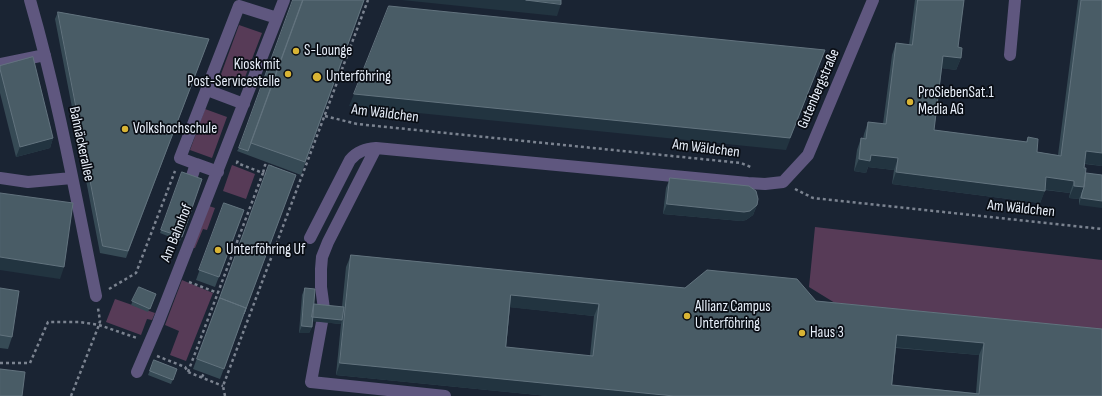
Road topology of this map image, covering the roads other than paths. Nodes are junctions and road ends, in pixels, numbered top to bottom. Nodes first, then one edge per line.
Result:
1 (30, 0) edge
2 (284, 0) edge
3 (873, 0) edge
4 (1015, 0) edge
5 (277, 18) junction
6 (45, 55) junction
7 (1010, 55) dead end
8 (0, 64) edge
9 (206, 90) junction
10 (244, 104) junction
11 (376, 148) junction
12 (196, 164) junction
13 (218, 172) junction
14 (0, 178) edge
15 (72, 178) junction
16 (191, 179) edge
17 (310, 238) dead end
18 (96, 296) road end
19 (138, 372) dead end
20 (445, 396) edge

1 - 6 street, Bahnäckerallee
2 - 5 street, Am Bahnhof
3 - 11 street, Gutenbergstraße
4 - 7 street
5 - 9 street
5 - 10 street, Am Bahnhof
6 - 8 street
6 - 15 street, Bahnäckerallee
9 - 10 street
9 - 12 street
10 - 13 street, Am Bahnhof
11 - 17 street
11 - 20 street
12 - 13 street
12 - 16 street
13 - 19 street, Am Bahnhof
14 - 15 street
15 - 18 street, Bahnäckerallee

